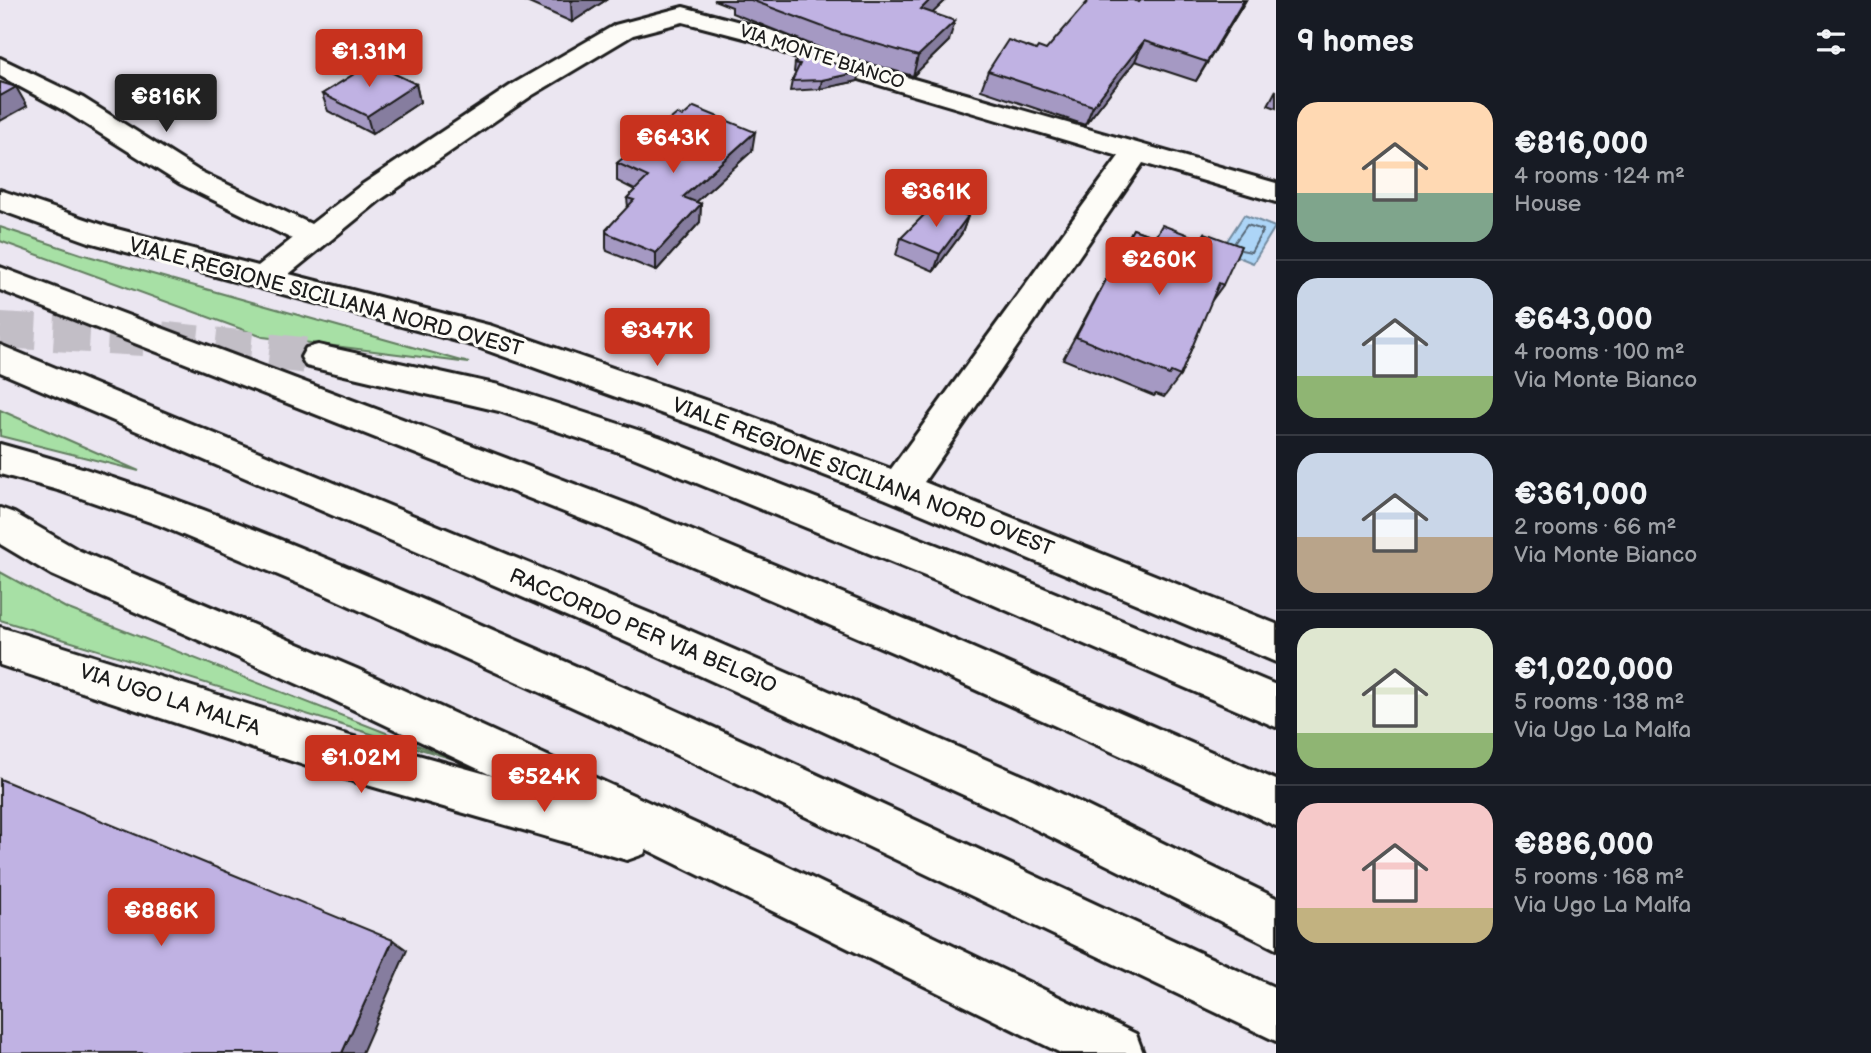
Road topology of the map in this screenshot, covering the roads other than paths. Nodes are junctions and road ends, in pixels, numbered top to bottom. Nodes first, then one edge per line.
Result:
1 (709, 9) edge
2 (0, 66) edge
3 (1136, 152) junction
4 (1276, 193) edge
5 (0, 200) edge
6 (314, 238) junction
7 (266, 276) junction
8 (0, 278) edge
9 (318, 357) tunnel mouth
10 (0, 358) edge
11 (0, 459) edge
12 (899, 488) junction
13 (0, 524) edge
14 (1276, 643) edge
15 (0, 646) edge
16 (1276, 706) edge
17 (1276, 803) edge
18 (745, 871) junction
19 (1276, 924) edge
20 (1276, 1015) edge
21 (1117, 1053) edge

1 - 3 main road, VIA MONTE BIANCO
1 - 6 main road, VIA MONTE BIANCO
2 - 6 main road
3 - 4 main road, VIA MONTE BIANCO
3 - 12 main road
5 - 7 main road, VIALE REGIONE SICILIANA NORD OVEST
6 - 7 main road, VIA MONTE BIANCO
7 - 12 main road, VIALE REGIONE SICILIANA NORD OVEST
8 - 17 main road
9 - 16 main road
10 - 19 main road, RACCORDO PER VIA BELGIO
11 - 20 main road
12 - 14 main road, VIALE REGIONE SICILIANA NORD OVEST
13 - 18 main road
15 - 18 main road, VIA UGO LA MALFA
18 - 21 main road

